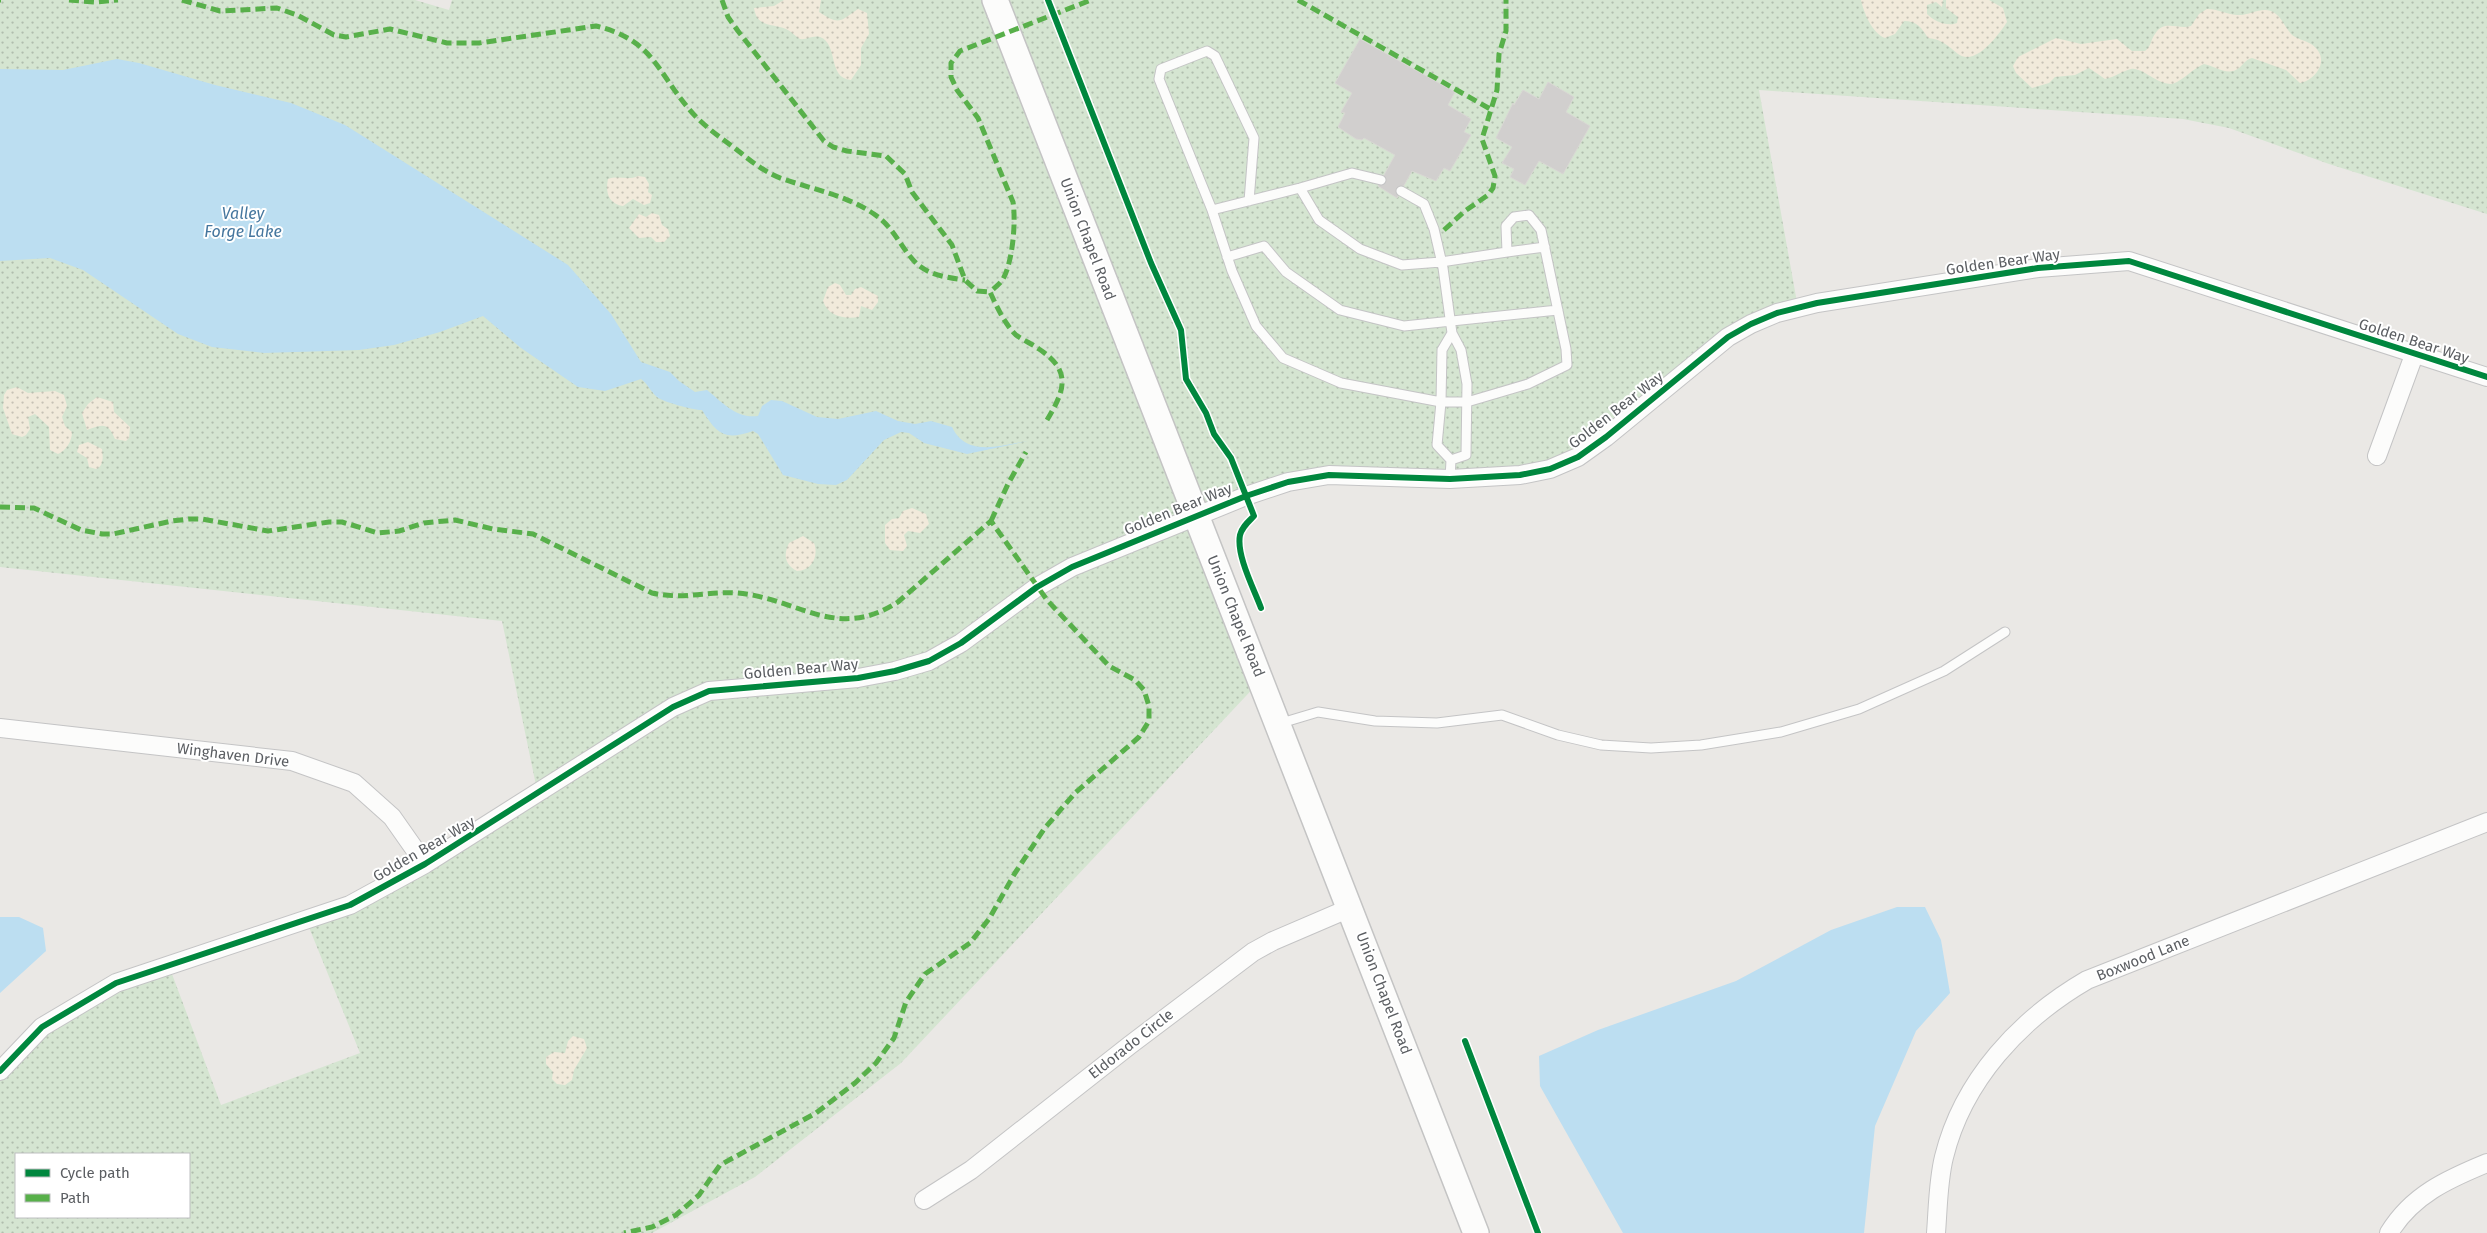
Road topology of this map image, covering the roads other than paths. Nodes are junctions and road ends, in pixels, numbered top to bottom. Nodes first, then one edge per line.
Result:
1 (995, 0) edge
2 (1381, 180) dead end
3 (1300, 188) junction
4 (1401, 191) dead end
5 (1249, 201) junction
6 (1212, 210) junction
7 (1545, 247) junction
8 (1507, 252) junction
9 (1227, 257) junction
10 (1441, 262) junction
11 (1558, 310) junction
12 (1451, 323) junction
13 (1452, 333) junction
14 (2414, 354) junction
15 (2487, 377) edge
16 (1441, 402) junction
17 (1468, 402) junction
18 (2377, 456) dead end
19 (1451, 460) junction
20 (1450, 479) junction
21 (1196, 516) junction
22 (2005, 632) dead end
23 (1278, 724) junction
24 (0, 728) edge
25 (2487, 822) edge
26 (426, 864) junction
27 (1350, 908) junction
28 (0, 1071) edge
29 (2487, 1163) edge
30 (924, 1200) dead end
31 (1476, 1233) edge
32 (1936, 1233) edge
33 (2389, 1233) edge

1 - 21 main road, Union Chapel Road
2 - 3 lane
3 - 5 lane
3 - 10 lane
4 - 10 lane
5 - 6 lane
5 - 6 lane
6 - 9 lane
7 - 8 lane
7 - 8 lane
7 - 11 lane
8 - 10 lane
9 - 12 lane
9 - 16 lane
10 - 12 lane
11 - 12 lane
11 - 17 lane
12 - 13 lane
13 - 16 lane
13 - 17 lane
14 - 15 street, Golden Bear Way
14 - 18 street
14 - 20 street, Golden Bear Way
16 - 17 lane
16 - 19 lane
17 - 19 lane
19 - 20 lane
20 - 21 street, Golden Bear Way
21 - 23 main road, Union Chapel Road
21 - 26 street, Golden Bear Way
22 - 23 lane
23 - 27 main road, Union Chapel Road
24 - 26 street, Winghaven Drive
25 - 32 street, Boxwood Lane
26 - 28 street, Golden Bear Way
27 - 30 street, Eldorado Circle
27 - 31 main road, Union Chapel Road
29 - 33 street

